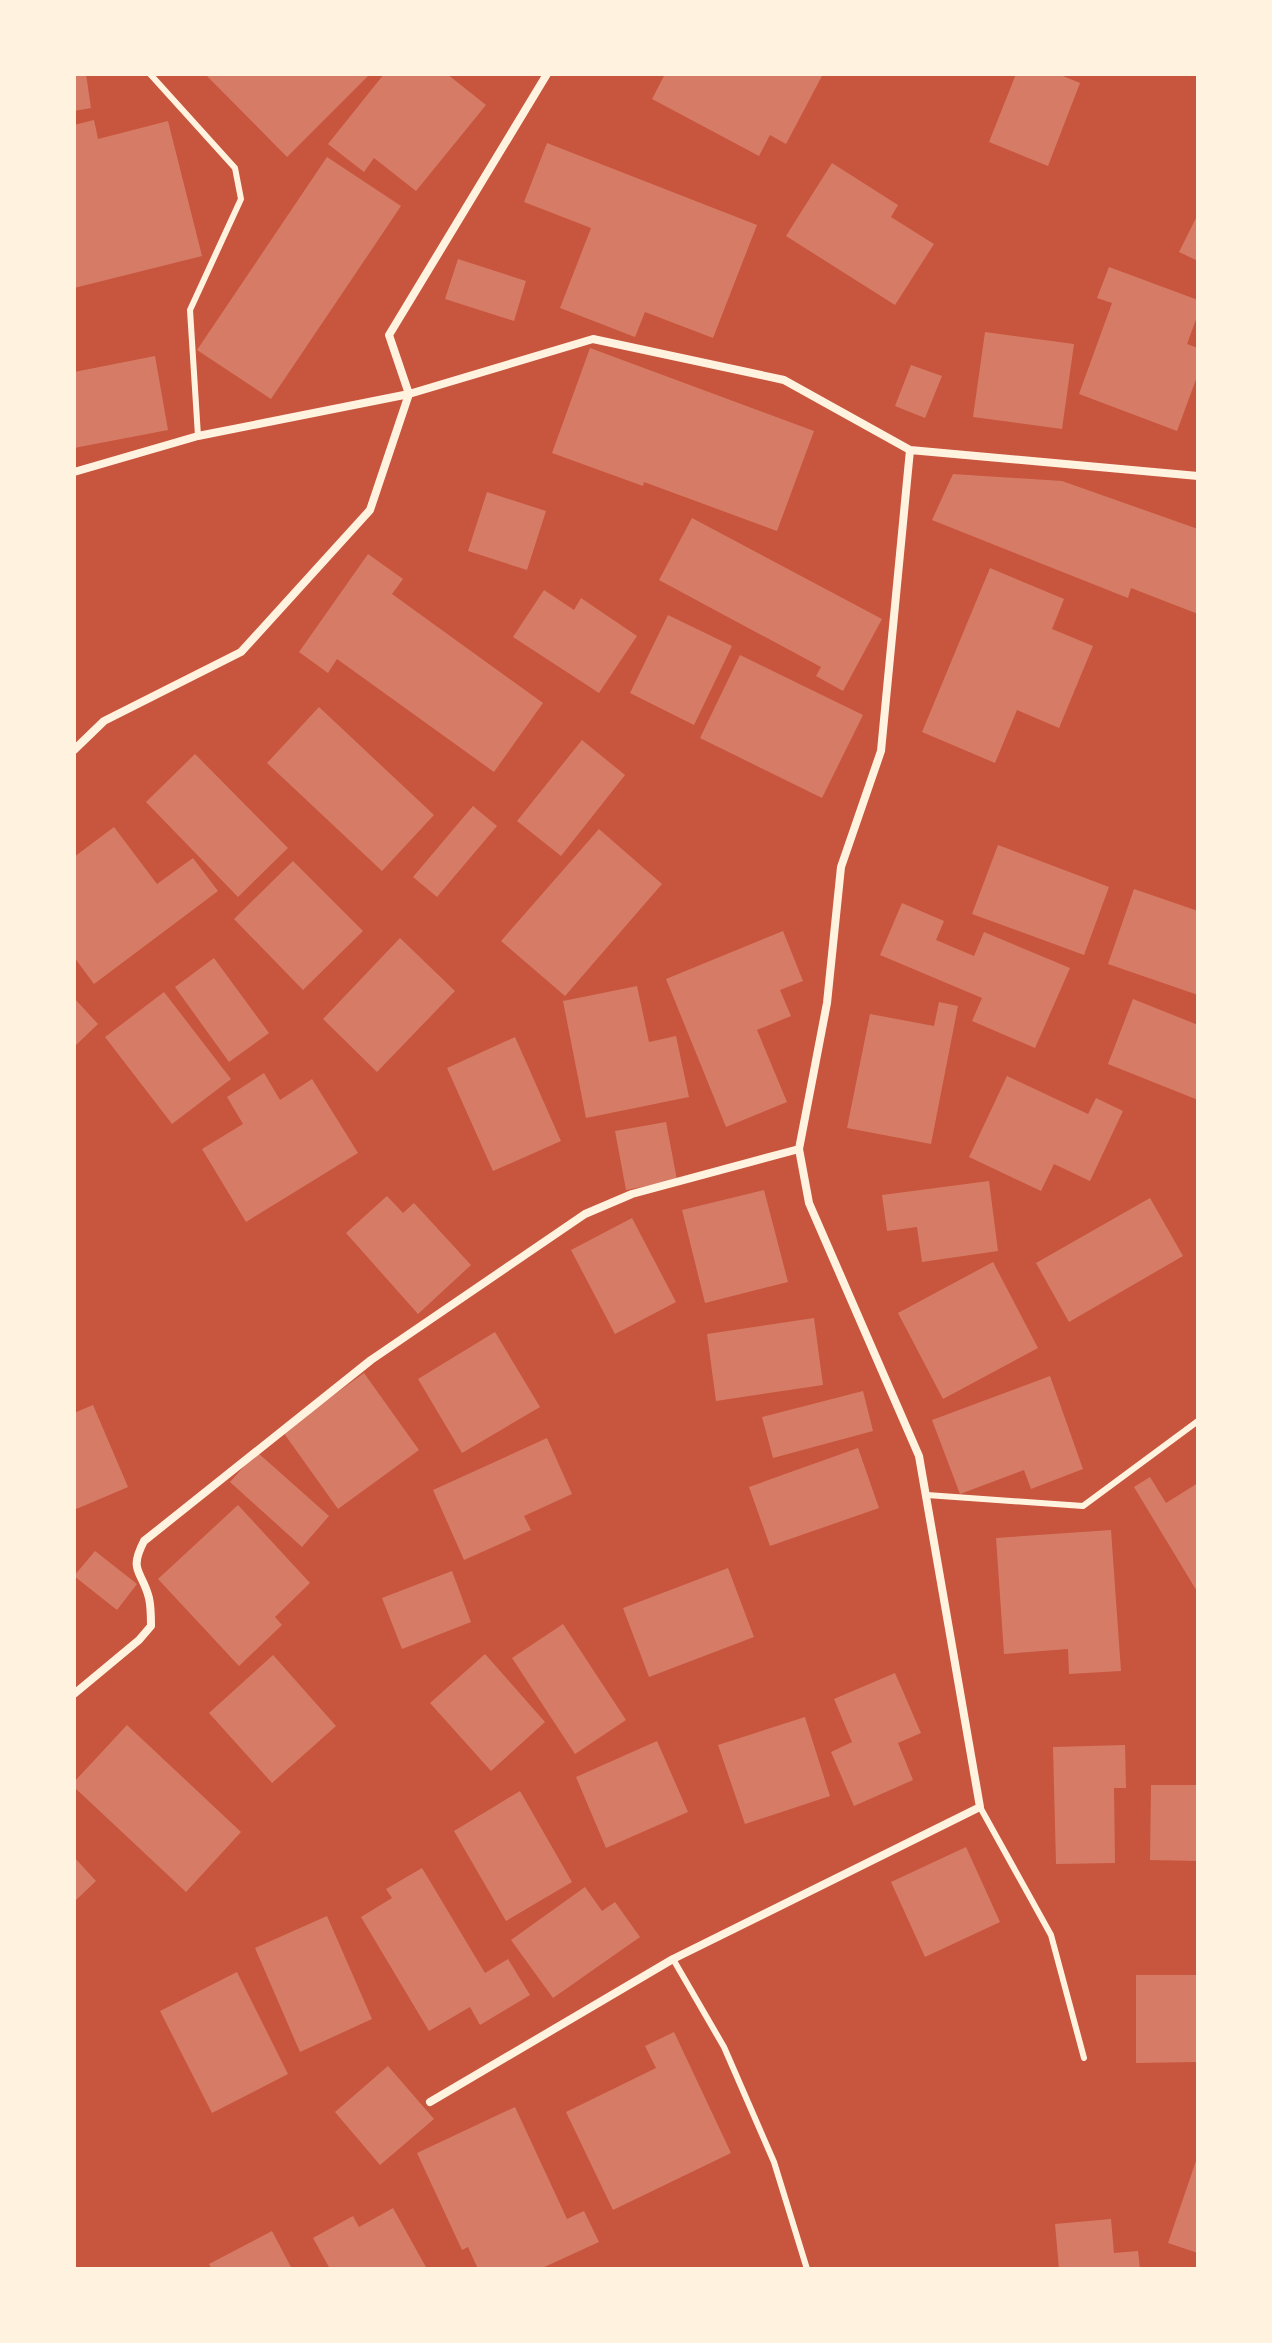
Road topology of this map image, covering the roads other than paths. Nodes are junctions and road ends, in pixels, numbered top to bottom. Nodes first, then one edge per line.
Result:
1 (150, 74) edge
2 (547, 74) edge
3 (409, 394) junction
4 (198, 436) junction
5 (910, 450) junction
6 (74, 472) edge
7 (1197, 473) edge
8 (74, 750) edge
9 (799, 1149) junction
10 (1198, 1421) edge
11 (927, 1495) junction
12 (74, 1694) edge
13 (980, 1807) junction
14 (673, 1959) junction
15 (1084, 2058) dead end
16 (430, 2102) dead end
17 (807, 2269) edge

1 - 4 lane
2 - 3 street
3 - 4 street
3 - 5 street
3 - 8 street
4 - 6 street
5 - 7 street
5 - 9 street
9 - 11 street
9 - 12 street
10 - 11 lane
11 - 13 street
13 - 14 street
13 - 15 lane
14 - 16 street
14 - 17 lane

